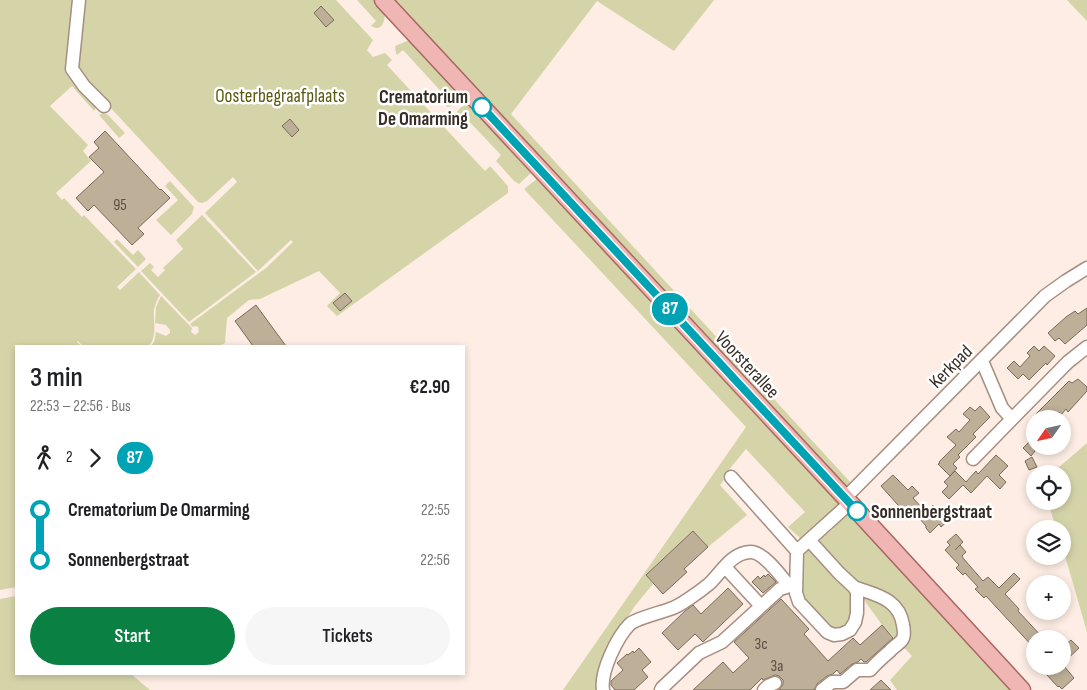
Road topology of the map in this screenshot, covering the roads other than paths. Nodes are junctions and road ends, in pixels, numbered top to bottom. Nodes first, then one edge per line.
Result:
1 (79, 0) edge
2 (383, 0) edge
3 (104, 106) dead end
4 (1087, 268) edge
5 (1087, 347) edge
6 (982, 361) junction
7 (1012, 419) junction
8 (973, 459) dead end
9 (731, 477) dead end
10 (848, 501) junction
11 (809, 540) junction
12 (797, 553) junction
13 (725, 567) junction
14 (776, 570) junction
15 (793, 585) junction
16 (854, 587) junction
17 (761, 606) junction
18 (603, 690) edge
19 (661, 690) edge
20 (822, 690) edge
21 (1022, 690) edge

1 - 3 street
2 - 10 main road, Voorsterallee
4 - 6 street, Kerkpad
5 - 7 street
6 - 7 street
6 - 10 street, Kerkpad
7 - 8 street
9 - 12 street
10 - 11 street, Kerkpad
10 - 21 main road, Voorsterallee
11 - 12 street, Kerkpad
11 - 16 street
12 - 14 street, Kerkpad
12 - 15 street
13 - 14 street
13 - 17 street
13 - 18 street
14 - 15 street
15 - 16 street
15 - 17 street
16 - 20 street
17 - 19 street

